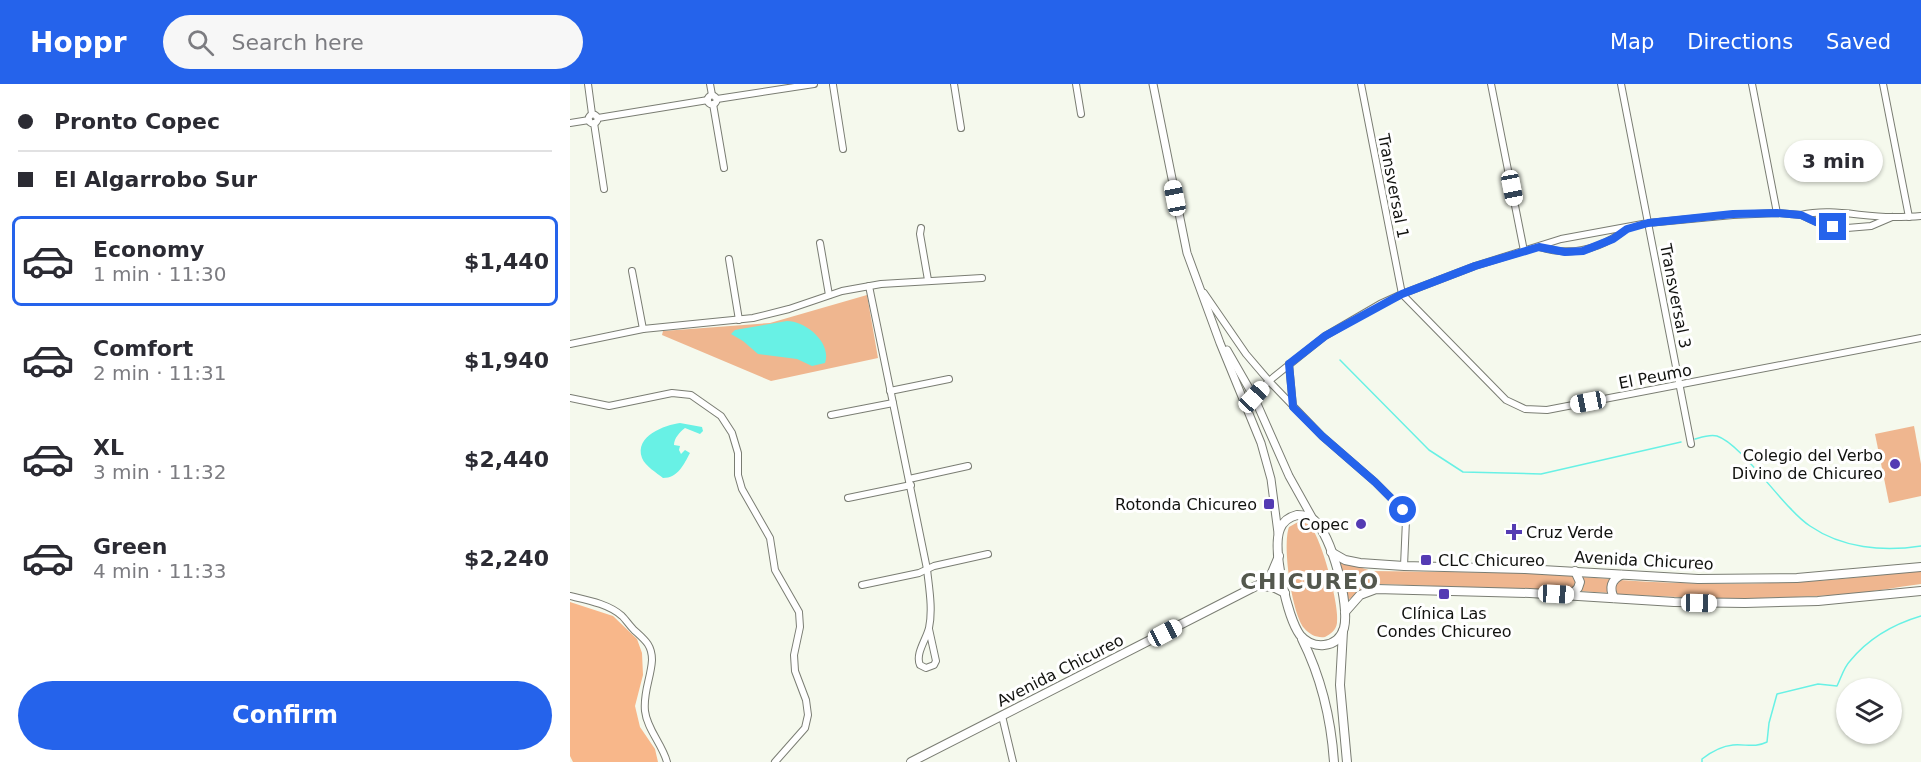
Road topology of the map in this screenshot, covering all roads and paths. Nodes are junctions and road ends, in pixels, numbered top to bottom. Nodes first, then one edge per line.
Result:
1 (588, 84) edge
2 (710, 84) edge
3 (814, 84) edge
4 (832, 84) edge
5 (954, 84) edge
6 (1076, 84) edge
7 (1153, 84) edge
8 (1361, 84) edge
9 (1491, 84) edge
10 (1621, 84) edge
11 (1752, 84) edge
12 (1883, 84) edge
13 (712, 100) junction
14 (1081, 114) dead end
15 (593, 119) junction
16 (570, 123) edge
17 (961, 128) dead end
18 (843, 149) dead end
19 (724, 168) dead end
20 (604, 189) dead end
21 (1777, 213) junction
22 (1801, 215) junction
23 (1921, 216) edge
24 (1892, 217) junction
25 (1909, 217) junction
26 (1648, 223) junction
27 (921, 228) dead end
28 (1627, 229) junction
29 (820, 243) dead end
30 (1539, 247) junction
31 (1524, 251) junction
32 (729, 259) dead end
33 (632, 271) dead end
34 (982, 278) dead end
35 (928, 280) junction
36 (1197, 283) junction
37 (869, 286) junction
38 (1402, 294) junction
39 (829, 295) junction
40 (1209, 316) junction
41 (739, 320) junction
42 (643, 329) junction
43 (1921, 338) edge
44 (570, 344) edge
45 (1289, 364) junction
46 (949, 379) dead end
47 (1269, 381) junction
48 (1680, 384) junction
49 (890, 390) junction
50 (1254, 397) junction
51 (570, 398) edge
52 (893, 403) junction
53 (1293, 407) junction
54 (831, 415) dead end
55 (1691, 444) dead end
56 (968, 466) dead end
57 (910, 482) junction
58 (848, 498) dead end
59 (1314, 521) junction
60 (1278, 532) junction
61 (1331, 552) junction
62 (988, 554) dead end
63 (1278, 556) junction
64 (1404, 566) junction
65 (1921, 567) edge
66 (927, 569) junction
67 (1575, 571) junction
68 (1622, 575) junction
69 (862, 585) dead end
70 (1254, 587) junction
71 (1921, 591) edge
72 (1285, 593) junction
73 (1571, 595) junction
74 (570, 596) edge
75 (1614, 598) junction
76 (1345, 612) junction
77 (929, 629) junction
78 (1343, 631) junction
79 (1299, 633) junction
80 (1002, 716) junction
81 (667, 762) edge
82 (775, 762) edge
83 (911, 762) edge
84 (1013, 762) edge
85 (1334, 762) edge
86 (1347, 762) edge

1 - 15 street
2 - 13 street
3 - 13 street
4 - 18 street
5 - 17 street
6 - 14 street
7 - 36 street
8 - 38 street, Transversal 1
9 - 31 street
10 - 26 street, Transversal 3
11 - 21 street
12 - 25 street
13 - 15 street
13 - 19 street
15 - 16 street
15 - 20 street
21 - 22 street
21 - 26 street
22 - 24 street
22 - 24 street
23 - 25 street
24 - 25 street
26 - 28 street
26 - 48 street, Transversal 3
27 - 35 street
28 - 30 street
28 - 30 street
29 - 39 street
30 - 31 street
31 - 38 street
32 - 41 street
33 - 42 street
34 - 35 street
35 - 37 street
36 - 40 street
36 - 47 street
37 - 39 street
37 - 49 street
38 - 45 street
38 - 48 street, El Peumo
39 - 41 street
40 - 50 street
40 - 60 street
41 - 42 street
42 - 44 street
43 - 48 street, El Peumo
45 - 47 street
45 - 53 street
46 - 49 street
47 - 50 street
47 - 53 street
48 - 55 street, Transversal 3
49 - 52 street
50 - 59 street
51 - 82 street
52 - 54 street
52 - 57 street
53 - 64 street
56 - 57 street
57 - 58 street
57 - 66 street
59 - 60 main road
59 - 61 main road
60 - 63 main road
61 - 64 main road, Avenida Chicureo
61 - 76 main road
62 - 66 street
63 - 70 main road, Avenida Chicureo
63 - 72 main road
64 - 67 main road, Avenida Chicureo
65 - 68 main road, Avenida Chicureo
66 - 69 street
66 - 77 street
67 - 68 main road, Avenida Chicureo
67 - 73 main road
68 - 75 main road
70 - 72 main road
70 - 80 main road, Avenida Chicureo
71 - 75 main road
72 - 79 main road
73 - 75 main road
73 - 76 main road
74 - 81 street
76 - 78 main road
77 - 77 street
78 - 79 main road
78 - 86 main road
79 - 85 main road
80 - 83 main road, Avenida Chicureo
80 - 84 street

